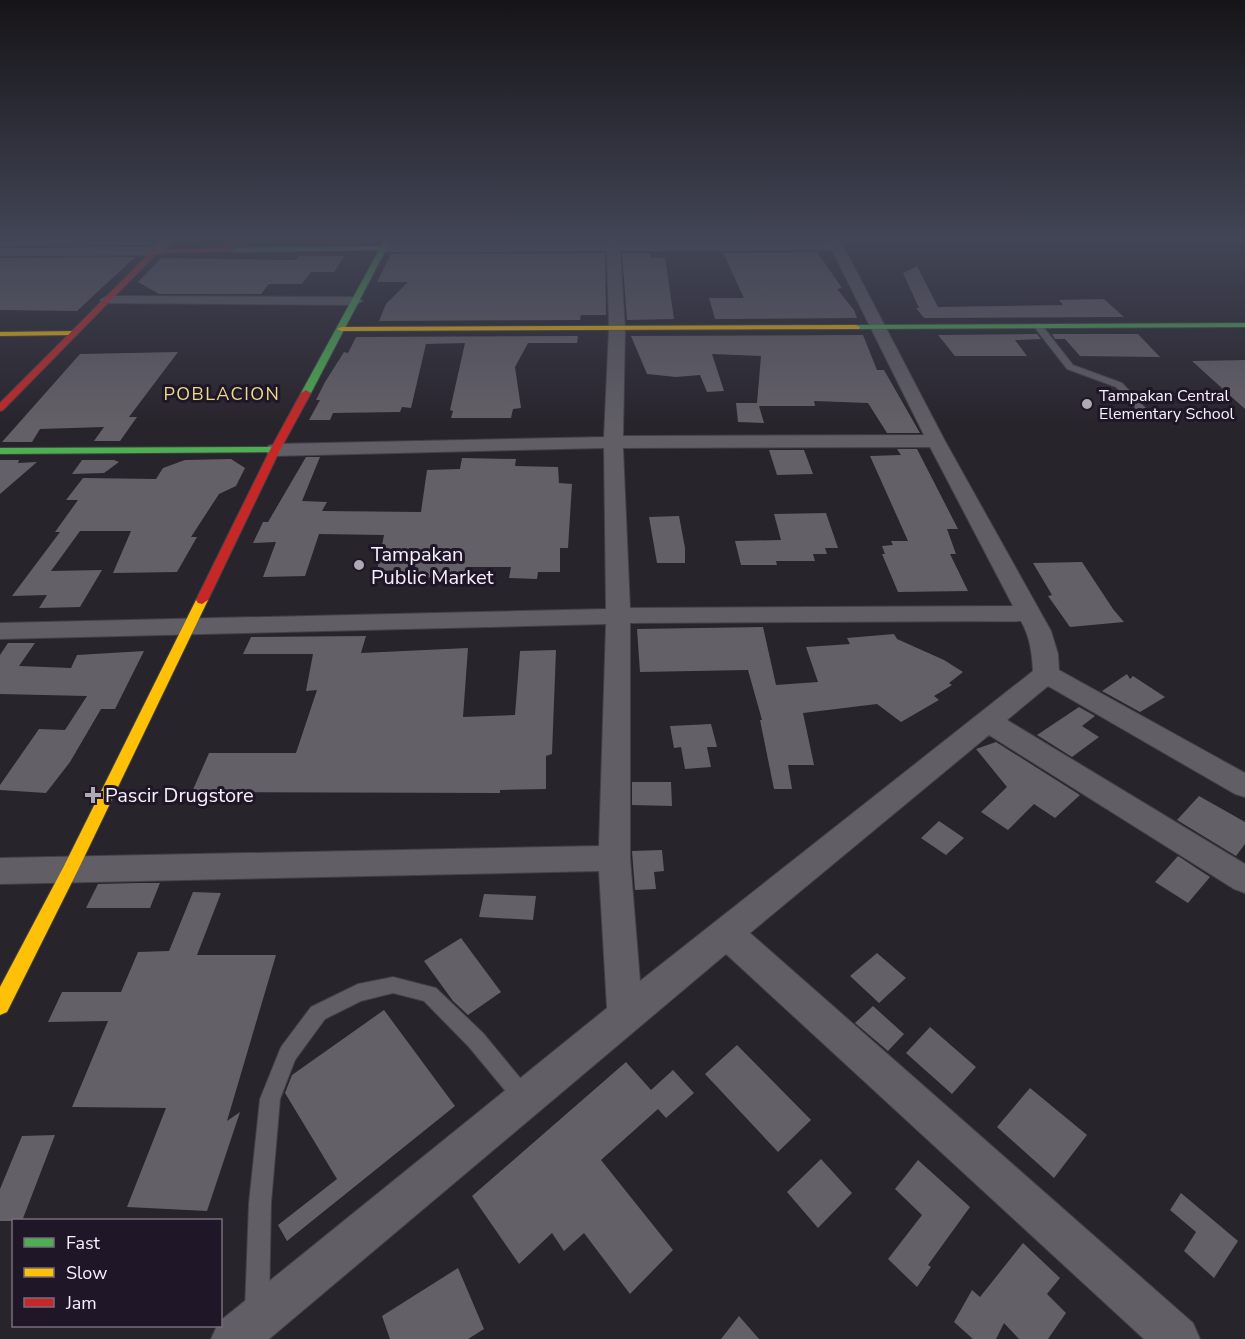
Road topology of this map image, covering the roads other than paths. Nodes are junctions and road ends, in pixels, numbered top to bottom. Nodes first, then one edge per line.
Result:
1 (107, 300) edge
2 (228, 300) edge
3 (616, 300) edge
4 (863, 300) edge
5 (356, 301) joint
6 (1245, 325) edge
7 (1038, 326) junction
8 (877, 327) junction
9 (617, 328) junction
10 (341, 329) junction
11 (74, 333) junction
12 (0, 334) edge
13 (0, 408) edge
14 (1146, 414) dead end
15 (936, 441) junction
16 (613, 442) junction
17 (275, 450) junction
18 (0, 451) edge
19 (1029, 613) junction
20 (618, 616) junction
21 (189, 628) junction
22 (0, 631) edge
23 (1046, 674) junction
24 (988, 721) junction
25 (1245, 786) edge
26 (614, 858) junction
27 (69, 870) junction
28 (0, 871) edge
29 (1245, 880) edge
30 (726, 933) junction
31 (0, 1006) edge
32 (625, 1015) junction
33 (524, 1098) junction
34 (245, 1330) edge
35 (1177, 1339) edge

1 - 11 main road
2 - 5 street
3 - 9 street
4 - 8 street
5 - 10 main road
6 - 7 main road
7 - 8 main road
7 - 14 lane
8 - 9 main road
8 - 15 street
9 - 10 main road
9 - 16 street
10 - 17 main road
11 - 12 main road
11 - 13 main road
15 - 16 street
15 - 19 street
16 - 17 street
16 - 20 street
17 - 18 main road
17 - 21 main road
19 - 20 street
19 - 23 street
20 - 21 street
20 - 26 street
21 - 22 street
21 - 27 main road
23 - 24 street
23 - 25 street
24 - 29 street
24 - 30 street
26 - 27 street
26 - 32 street
27 - 28 street
27 - 31 main road
30 - 32 street
30 - 35 street
32 - 33 street
33 - 34 street
33 - 34 lane

